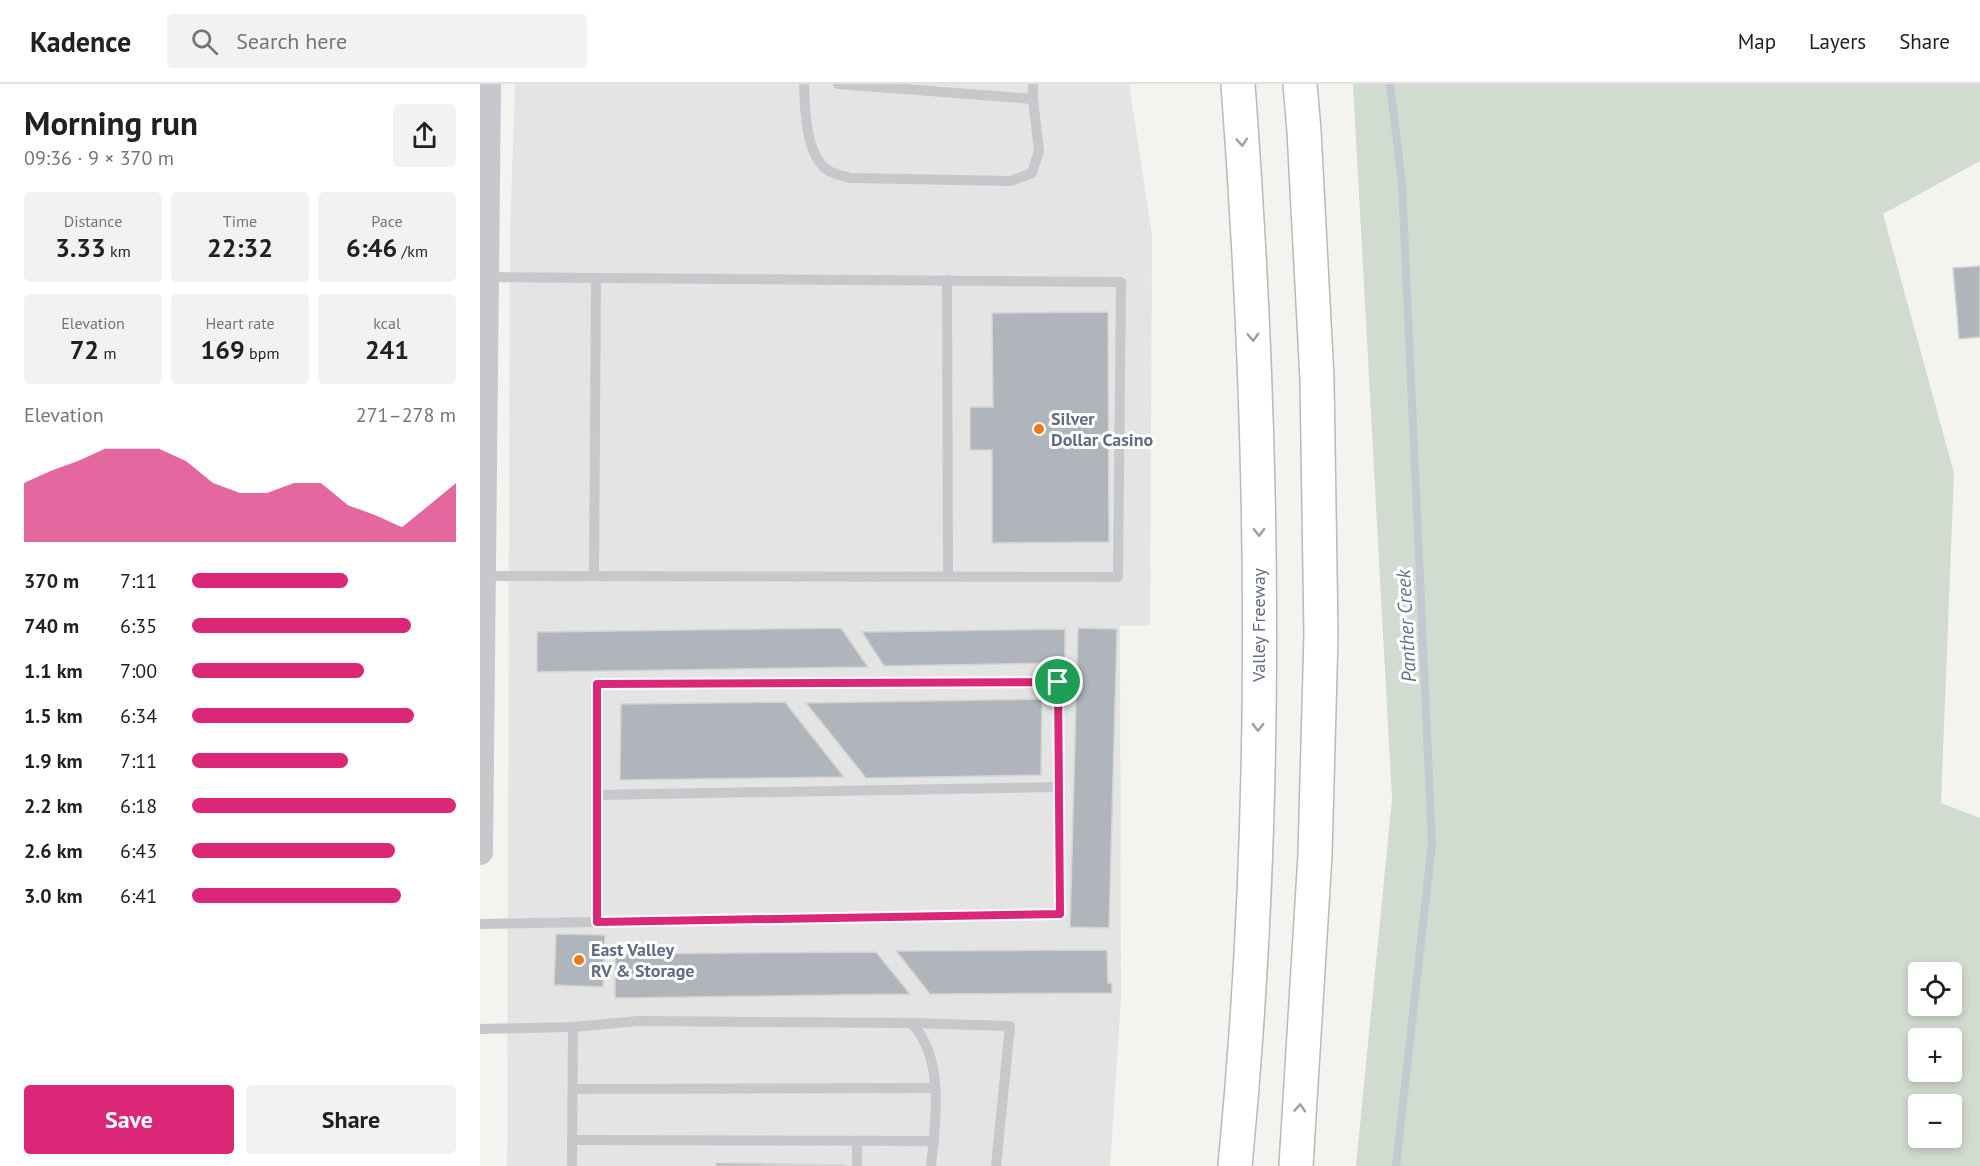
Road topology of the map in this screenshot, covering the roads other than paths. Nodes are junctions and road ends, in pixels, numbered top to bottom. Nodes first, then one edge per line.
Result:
1 (488, 84) edge
2 (804, 84) edge
3 (838, 84) edge
4 (1033, 84) edge
5 (1238, 84) edge
6 (1300, 84) edge
7 (1319, 84) edge
8 (1033, 99) junction
9 (486, 277) junction
10 (596, 278) junction
11 (947, 280) junction
12 (483, 304) edge
13 (482, 576) edge
14 (594, 576) junction
15 (948, 576) junction
16 (1059, 787) junction
17 (597, 795) junction
18 (480, 852) edge
19 (597, 922) junction
20 (480, 924) edge
21 (911, 1023) junction
22 (573, 1027) junction
23 (480, 1029) edge
24 (934, 1088) junction
25 (573, 1089) junction
26 (572, 1140) junction
27 (857, 1141) junction
28 (934, 1141) junction
29 (572, 1166) edge
30 (857, 1166) edge
31 (931, 1166) edge
32 (996, 1166) edge
33 (1235, 1166) edge
34 (1296, 1166) edge
35 (1318, 1166) edge

1 - 9 street
2 - 8 lane
3 - 8 lane
4 - 8 lane
5 -> 33 highway, Valley Freeway
34 -> 6 highway
7 - 35 highway
9 - 10 lane
9 - 12 street
10 - 11 lane
10 - 14 lane
11 - 15 lane
11 - 15 lane
12 - 13 street
13 - 14 lane
13 - 18 street
14 - 15 lane
16 - 17 lane
16 - 17 lane
16 - 19 lane
17 - 19 lane
19 - 20 lane
21 - 22 lane
21 - 24 lane
21 - 32 lane
22 - 23 lane
22 - 25 lane
24 - 25 lane
24 - 28 lane
25 - 26 lane
26 - 27 lane
26 - 29 lane
27 - 28 lane
27 - 30 lane
28 - 31 lane

